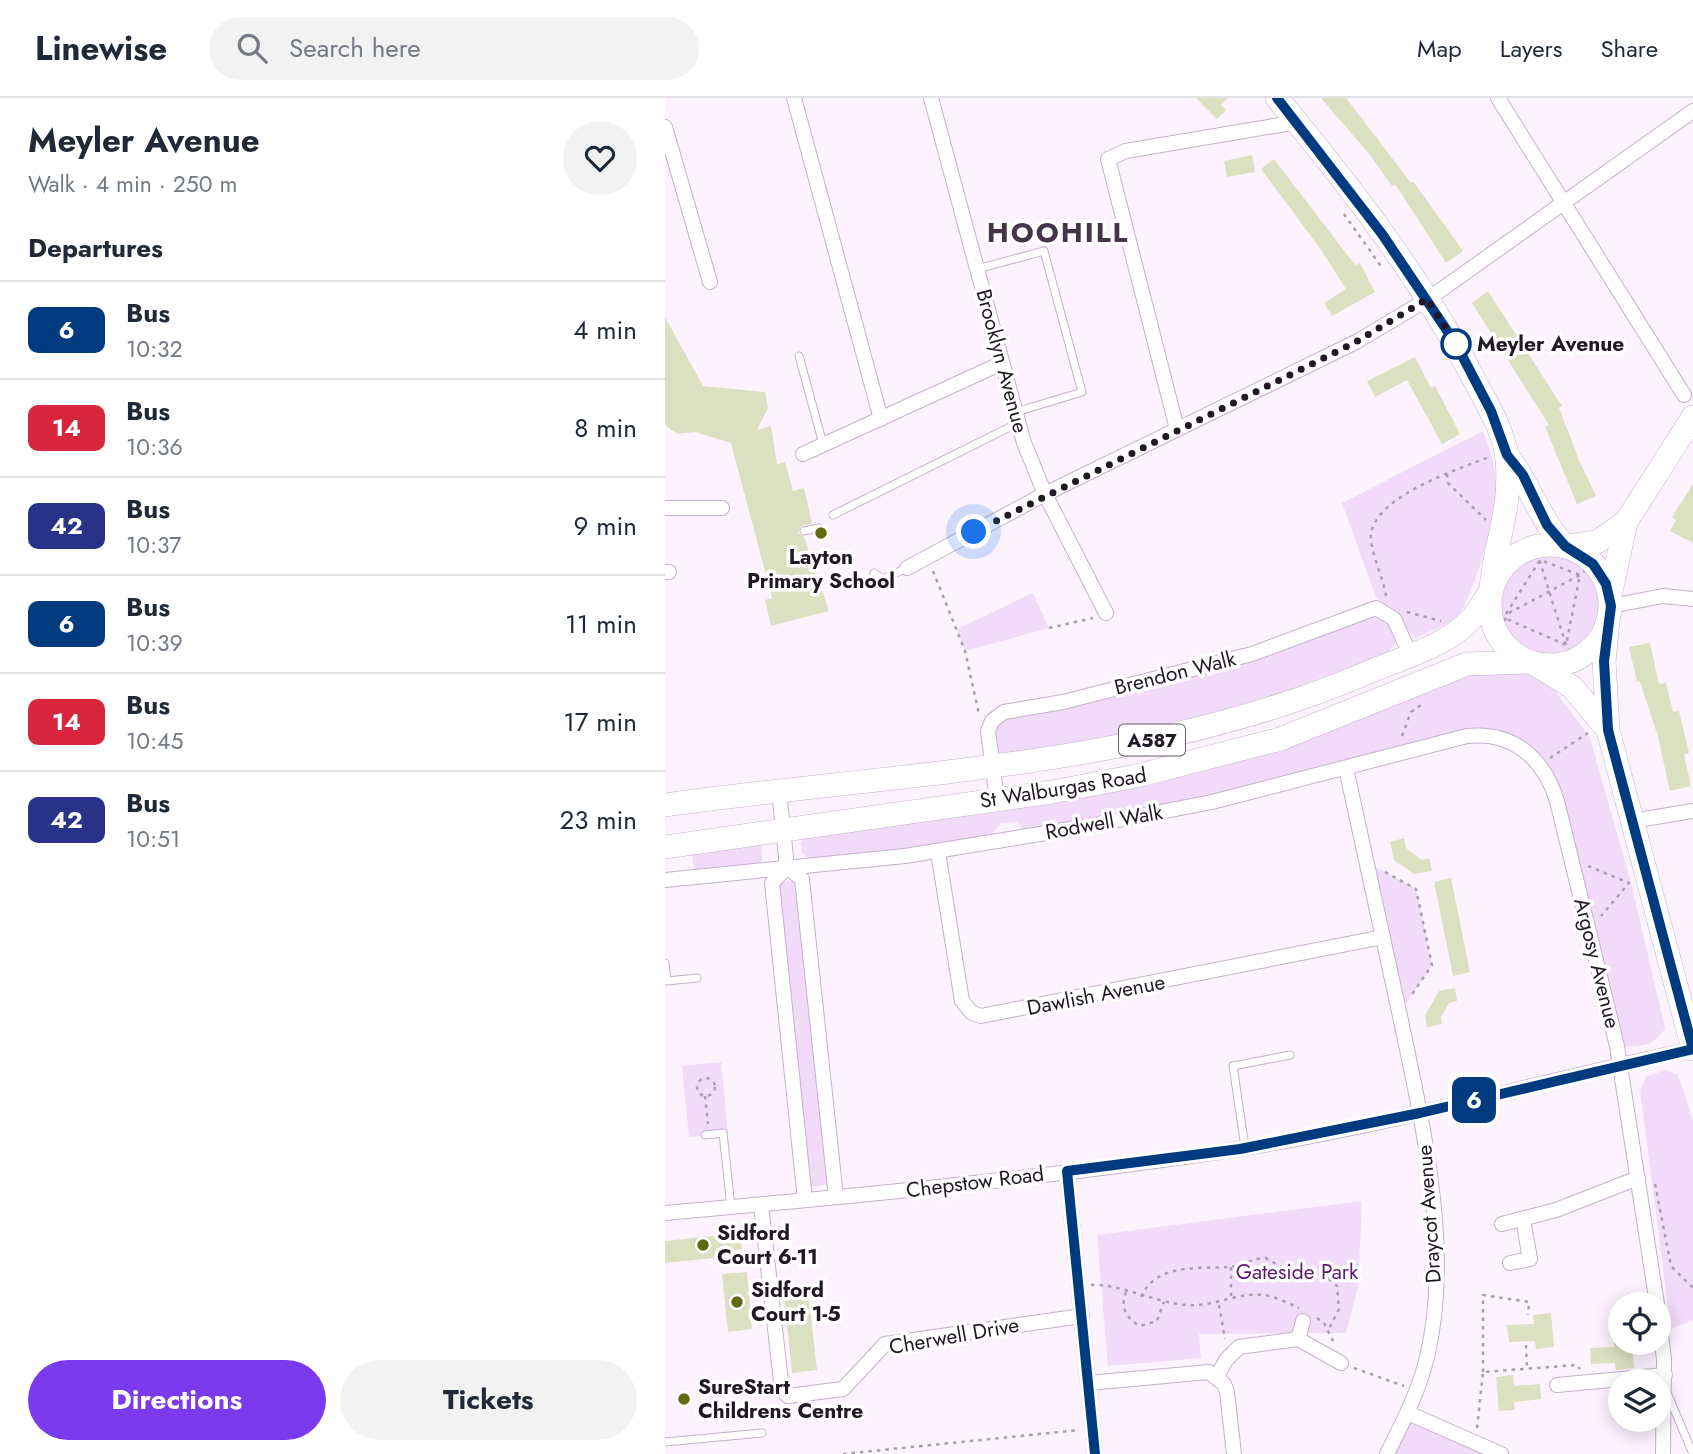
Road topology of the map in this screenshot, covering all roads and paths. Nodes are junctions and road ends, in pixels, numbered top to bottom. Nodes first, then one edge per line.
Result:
1 (794, 98) edge
2 (932, 98) edge
3 (1277, 98) edge
4 (1498, 98) edge
5 (1693, 111) edge
6 (1297, 122) junction
7 (665, 127) edge
8 (1563, 203) junction
9 (1343, 214) dead end
10 (977, 269) junction
11 (1390, 278) dead end
12 (710, 282) dead end
13 (1427, 299) junction
14 (799, 356) dead end
15 (1002, 363) junction
16 (1684, 395) dead end
17 (1017, 417) junction
18 (1693, 417) edge
19 (881, 419) junction
20 (1177, 429) junction
21 (824, 445) junction
22 (803, 454) dead end
23 (1498, 459) junction
24 (1447, 474) junction
25 (1045, 494) junction
26 (665, 508) edge
27 (723, 509) dead end
28 (832, 515) dead end
29 (1626, 522) junction
30 (1491, 524) dead end
31 (819, 528) dead end
32 (804, 531) dead end
33 (1566, 546) junction
34 (927, 557) junction
35 (1540, 560) junction
36 (907, 568) joint
37 (1586, 571) dead end
38 (874, 573) dead end
39 (1580, 575) junction
40 (1491, 591) junction
41 (1550, 592) junction
42 (1693, 599) edge
43 (1382, 607) junction
44 (1610, 607) junction
45 (1105, 612) joint
46 (1506, 618) junction
47 (1049, 628) dead end
48 (1566, 645) junction
49 (1420, 649) junction
50 (1530, 662) junction
51 (1422, 704) dead end
52 (992, 721) junction
53 (1599, 730) junction
54 (1401, 754) junction
55 (1532, 756) joint
56 (993, 768) junction
57 (1346, 768) junction
58 (1546, 771) junction
59 (779, 790) junction
60 (997, 799) junction
61 (665, 805) edge
62 (1693, 811) edge
63 (1632, 821) junction
64 (784, 829) junction
65 (665, 847) edge
66 (938, 852) junction
67 (1572, 860) junction
68 (1367, 862) junction
69 (787, 867) junction
70 (665, 880) edge
71 (1590, 929) junction
72 (1383, 937) junction
73 (665, 963) edge
74 (697, 978) dead end
75 (1399, 1014) junction
76 (1693, 1049) edge
77 (1290, 1055) dead end
78 (1620, 1064) junction
79 (705, 1096) junction
80 (1420, 1113) junction
81 (707, 1135) joint
82 (1245, 1147) junction
83 (1067, 1171) junction
84 (1638, 1178) junction
85 (836, 1197) junction
86 (805, 1200) junction
87 (761, 1205) junction
88 (731, 1207) junction
89 (665, 1213) edge
90 (1523, 1219) junction
91 (1502, 1224) dead end
92 (1510, 1263) dead end
93 (1230, 1267) junction
94 (1079, 1285) junction
95 (1693, 1288) edge
96 (1126, 1292) junction
97 (1655, 1292) edge
98 (1141, 1297) junction
99 (1231, 1300) junction
100 (1164, 1301) junction
101 (1219, 1303) junction
102 (1528, 1315) dead end
103 (1082, 1316) junction
104 (1303, 1321) dead end
105 (1329, 1330) junction
106 (1298, 1339) junction
107 (1526, 1345) dead end
108 (1226, 1360) junction
109 (1341, 1363) junction
110 (1527, 1369) junction
111 (1483, 1372) junction
112 (1217, 1377) junction
113 (1589, 1382) junction
114 (1608, 1382) edge
115 (1089, 1383) junction
116 (1557, 1385) dead end
117 (1417, 1390) junction
118 (1671, 1397) edge
119 (1408, 1413) junction
120 (1093, 1429) junction
121 (1664, 1432) edge
122 (762, 1433) dead end
123 (665, 1442) edge
124 (1474, 1443) junction
125 (843, 1454) edge
126 (1095, 1454) edge
127 (1234, 1454) edge
128 (1387, 1454) edge
129 (1501, 1454) edge
130 (1663, 1454) edge
131 (1693, 1454) edge

1 - 19 street
2 - 10 street, Brooklyn Avenue
3 - 6 main road
4 - 8 street
5 - 8 street
6 - 13 main road
6 - 20 street
7 - 12 street
8 - 13 street
8 - 16 street
9 - 11 path
10 - 15 street, Brooklyn Avenue
10 - 17 lane
13 - 20 street
13 - 23 main road
14 - 21 lane
15 - 17 street, Brooklyn Avenue
15 - 19 street
17 - 25 street, Brooklyn Avenue
17 - 28 lane
18 - 29 main road
19 - 21 street
20 - 25 street
21 - 22 street
23 - 24 path
23 - 33 main road
23 - 40 main road
24 - 30 path
24 - 43 path
25 - 34 street
25 - 45 street, Brooklyn Avenue
26 - 27 street
29 - 33 main road, St Walburgas Road
29 - 44 main road
31 - 32 lane
33 - 40 main road, St Walburgas Road
33 - 44 main road
34 - 36 street
34 - 52 path
35 - 39 path
35 - 41 path
35 - 46 path
36 - 38 lane
37 - 39 path
39 - 41 path
39 - 48 path
40 - 49 main road, St Walburgas Road / A587
40 - 50 main road
41 - 46 path
41 - 48 path
42 - 44 street
43 - 49 street
43 - 49 path
43 - 52 street, Brendon Walk
44 - 50 main road, St Walburgas Road
44 - 53 main road
45 - 47 path
46 - 48 path
49 - 56 main road, St Walburgas Road / A587
50 - 53 main road
50 - 60 main road, St Walburgas Road / A587
51 - 54 path
52 - 56 street
53 - 58 path
53 - 63 main road
54 - 55 street, Rodwell Walk
54 - 57 street, Rodwell Walk
55 - 58 street, Argosy Avenue
56 - 59 main road, St Walburgas Road / A587
56 - 60 street
57 - 66 street, Rodwell Walk
57 - 68 street, Draycot Avenue
58 - 67 street, Argosy Avenue
59 - 61 main road, St Walburgas Road / A587
59 - 64 street
60 - 64 main road, St Walburgas Road / A587
62 - 63 street
63 - 76 main road
64 - 65 main road, St Walburgas Road / A587
64 - 69 street
66 - 69 street, Rodwell Walk
66 - 72 street, Dawlish Avenue
67 - 71 street, Argosy Avenue
67 - 71 path
68 - 72 street, Draycot Avenue
68 - 75 path
69 - 70 street, Rodwell Walk
69 - 85 street
69 - 86 street
71 - 78 street, Argosy Avenue
72 - 75 street, Draycot Avenue
73 - 74 lane
75 - 80 street, Draycot Avenue
76 - 78 street, Chepstow Road
77 - 82 lane
78 - 80 street, Chepstow Road
78 - 84 street, Argosy Avenue
79 - 79 path
79 - 81 path
80 - 82 street, Chepstow Road
80 - 117 street, Draycot Avenue
81 - 88 lane
82 - 83 street, Chepstow Road
83 - 85 street, Chepstow Road
83 - 94 street
84 - 90 street
84 - 95 path
84 - 97 street, Argosy Avenue
85 - 86 street, Chepstow Road
86 - 87 street, Chepstow Road
87 - 88 street, Chepstow Road
87 - 103 street, Cherwell Drive
88 - 89 street, Chepstow Road
90 - 91 street
90 - 92 street
93 - 98 path
93 - 99 path
93 - 105 path
94 - 96 path
94 - 103 street
96 - 98 path
96 - 100 path
98 - 100 path
99 - 101 path
99 - 105 path
100 - 101 path
101 - 108 path
102 - 111 path
103 - 115 street
104 - 106 street
105 - 109 path
106 - 108 street
106 - 109 street
107 - 110 path
108 - 112 street
109 - 117 path
110 - 111 path
110 - 113 path
111 - 124 path
112 - 115 street
112 - 127 street
113 - 114 street
113 - 116 street
115 - 120 street
117 - 119 street, Draycot Avenue
118 - 131 lane
119 - 124 street
119 - 128 street, Draycot Avenue
120 - 125 path
120 - 126 street
121 - 130 street
122 - 123 lane
124 - 129 street

